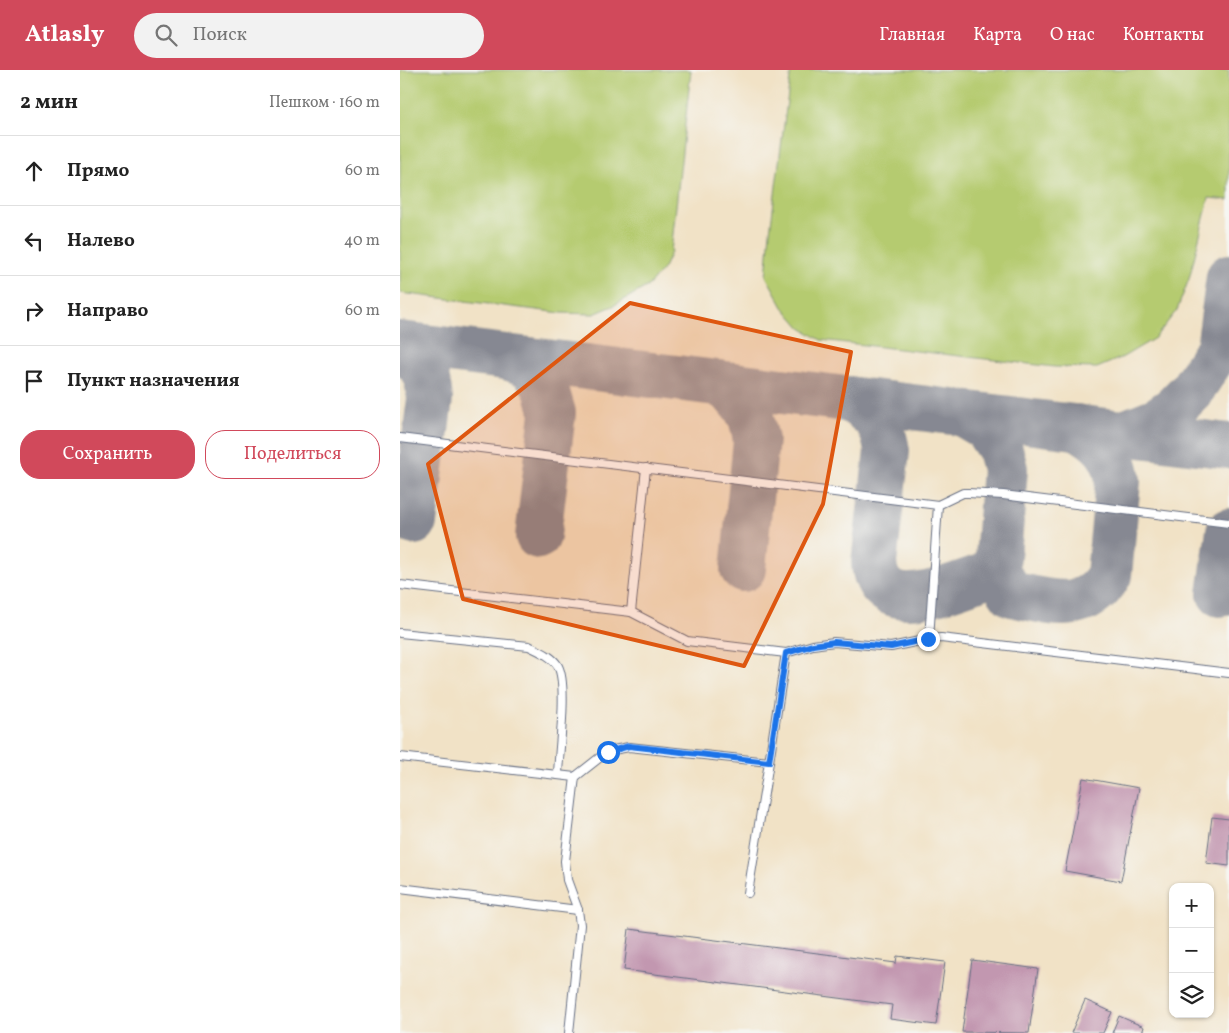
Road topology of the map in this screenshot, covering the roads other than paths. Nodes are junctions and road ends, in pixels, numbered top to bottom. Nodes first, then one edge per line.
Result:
1 (400, 438) edge
2 (646, 468) junction
3 (938, 505) junction
4 (1229, 523) edge
5 (400, 585) edge
6 (631, 612) junction
7 (400, 633) edge
8 (928, 639) junction
9 (786, 653) junction
10 (1229, 673) edge
11 (400, 757) edge
12 (769, 762) junction
13 (558, 774) junction
14 (575, 776) junction
15 (400, 888) edge
16 (748, 893) dead end
17 (578, 910) junction
18 (568, 1033) edge

1 - 2 lane
2 - 3 lane
2 - 6 lane
3 - 4 lane
3 - 8 lane
5 - 6 lane
6 - 9 lane
7 - 13 lane
8 - 9 lane
8 - 10 lane
9 - 12 lane
11 - 13 lane
12 - 14 lane
12 - 16 lane
13 - 14 lane
14 - 17 lane
15 - 17 lane
17 - 18 lane

